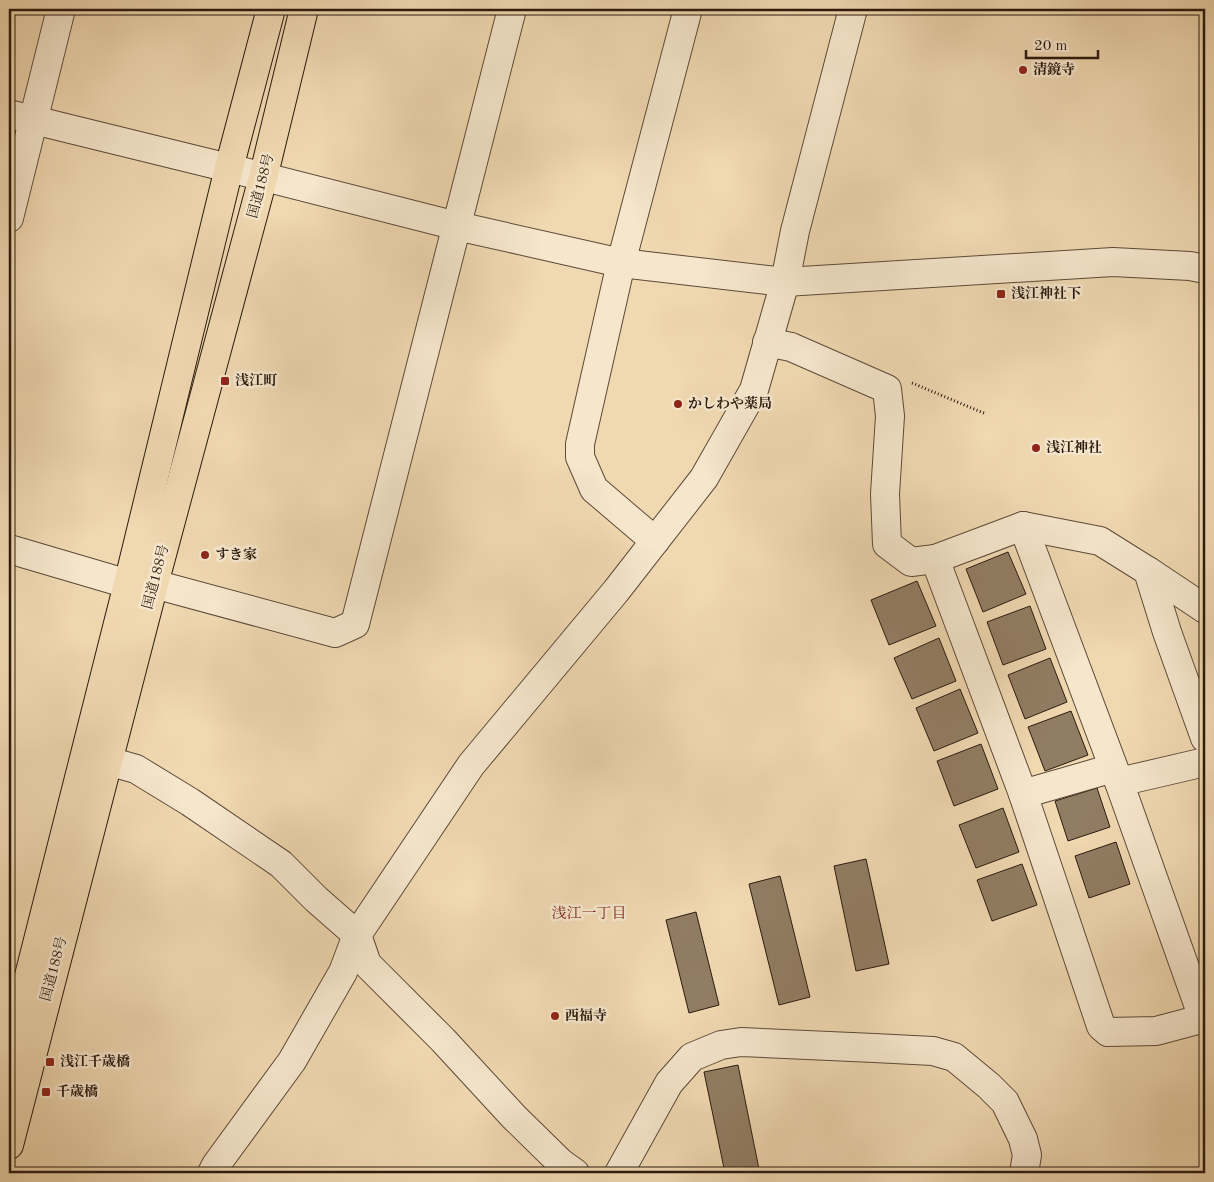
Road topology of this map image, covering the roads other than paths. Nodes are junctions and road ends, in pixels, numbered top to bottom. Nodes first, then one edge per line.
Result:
1 (61, 9) edge
2 (271, 9) edge
3 (304, 9) edge
4 (512, 9) edge
5 (688, 9) edge
6 (853, 9) edge
7 (21, 118) edge
8 (229, 168) junction
9 (263, 178) junction
10 (9, 218) edge
11 (457, 226) junction
12 (621, 263) junction
13 (1205, 269) edge
14 (785, 282) junction
15 (767, 342) junction
16 (1023, 526) junction
17 (655, 541) junction
18 (9, 549) edge
19 (934, 559) junction
20 (1148, 571) junction
21 (141, 584) junction
22 (1205, 609) edge
23 (1205, 738) edge
24 (96, 758) junction
25 (1205, 762) edge
26 (1116, 775) junction
27 (1023, 794) junction
28 (357, 935) junction
29 (1204, 1018) edge
30 (9, 1055) edge
31 (9, 1145) edge
32 (212, 1173) edge
33 (575, 1173) edge
34 (620, 1173) edge
35 (1024, 1173) edge

1 - 7 street
2 - 8 highway, 国道188号
3 - 9 highway, 国道188号
4 - 11 street
5 - 12 street
6 - 14 street
7 - 8 street
7 - 10 street
8 - 9 street
8 - 21 highway, 国道188号
9 - 11 street
9 - 21 highway, 国道188号
11 - 12 street
11 - 21 street
12 - 14 street
12 - 17 street
13 - 14 street
14 - 15 street
15 - 17 street
15 - 19 street
16 - 19 street
16 - 20 street
16 - 26 street
17 - 28 street
18 - 21 street
19 - 27 street
20 - 22 street
20 - 23 street
21 - 24 highway, 国道188号
24 - 28 street
24 - 30 highway, 国道188号
24 - 31 highway, 国道188号
25 - 26 street
26 - 27 street
26 - 29 street
27 - 29 street
28 - 32 street
28 - 33 street
34 - 35 street

